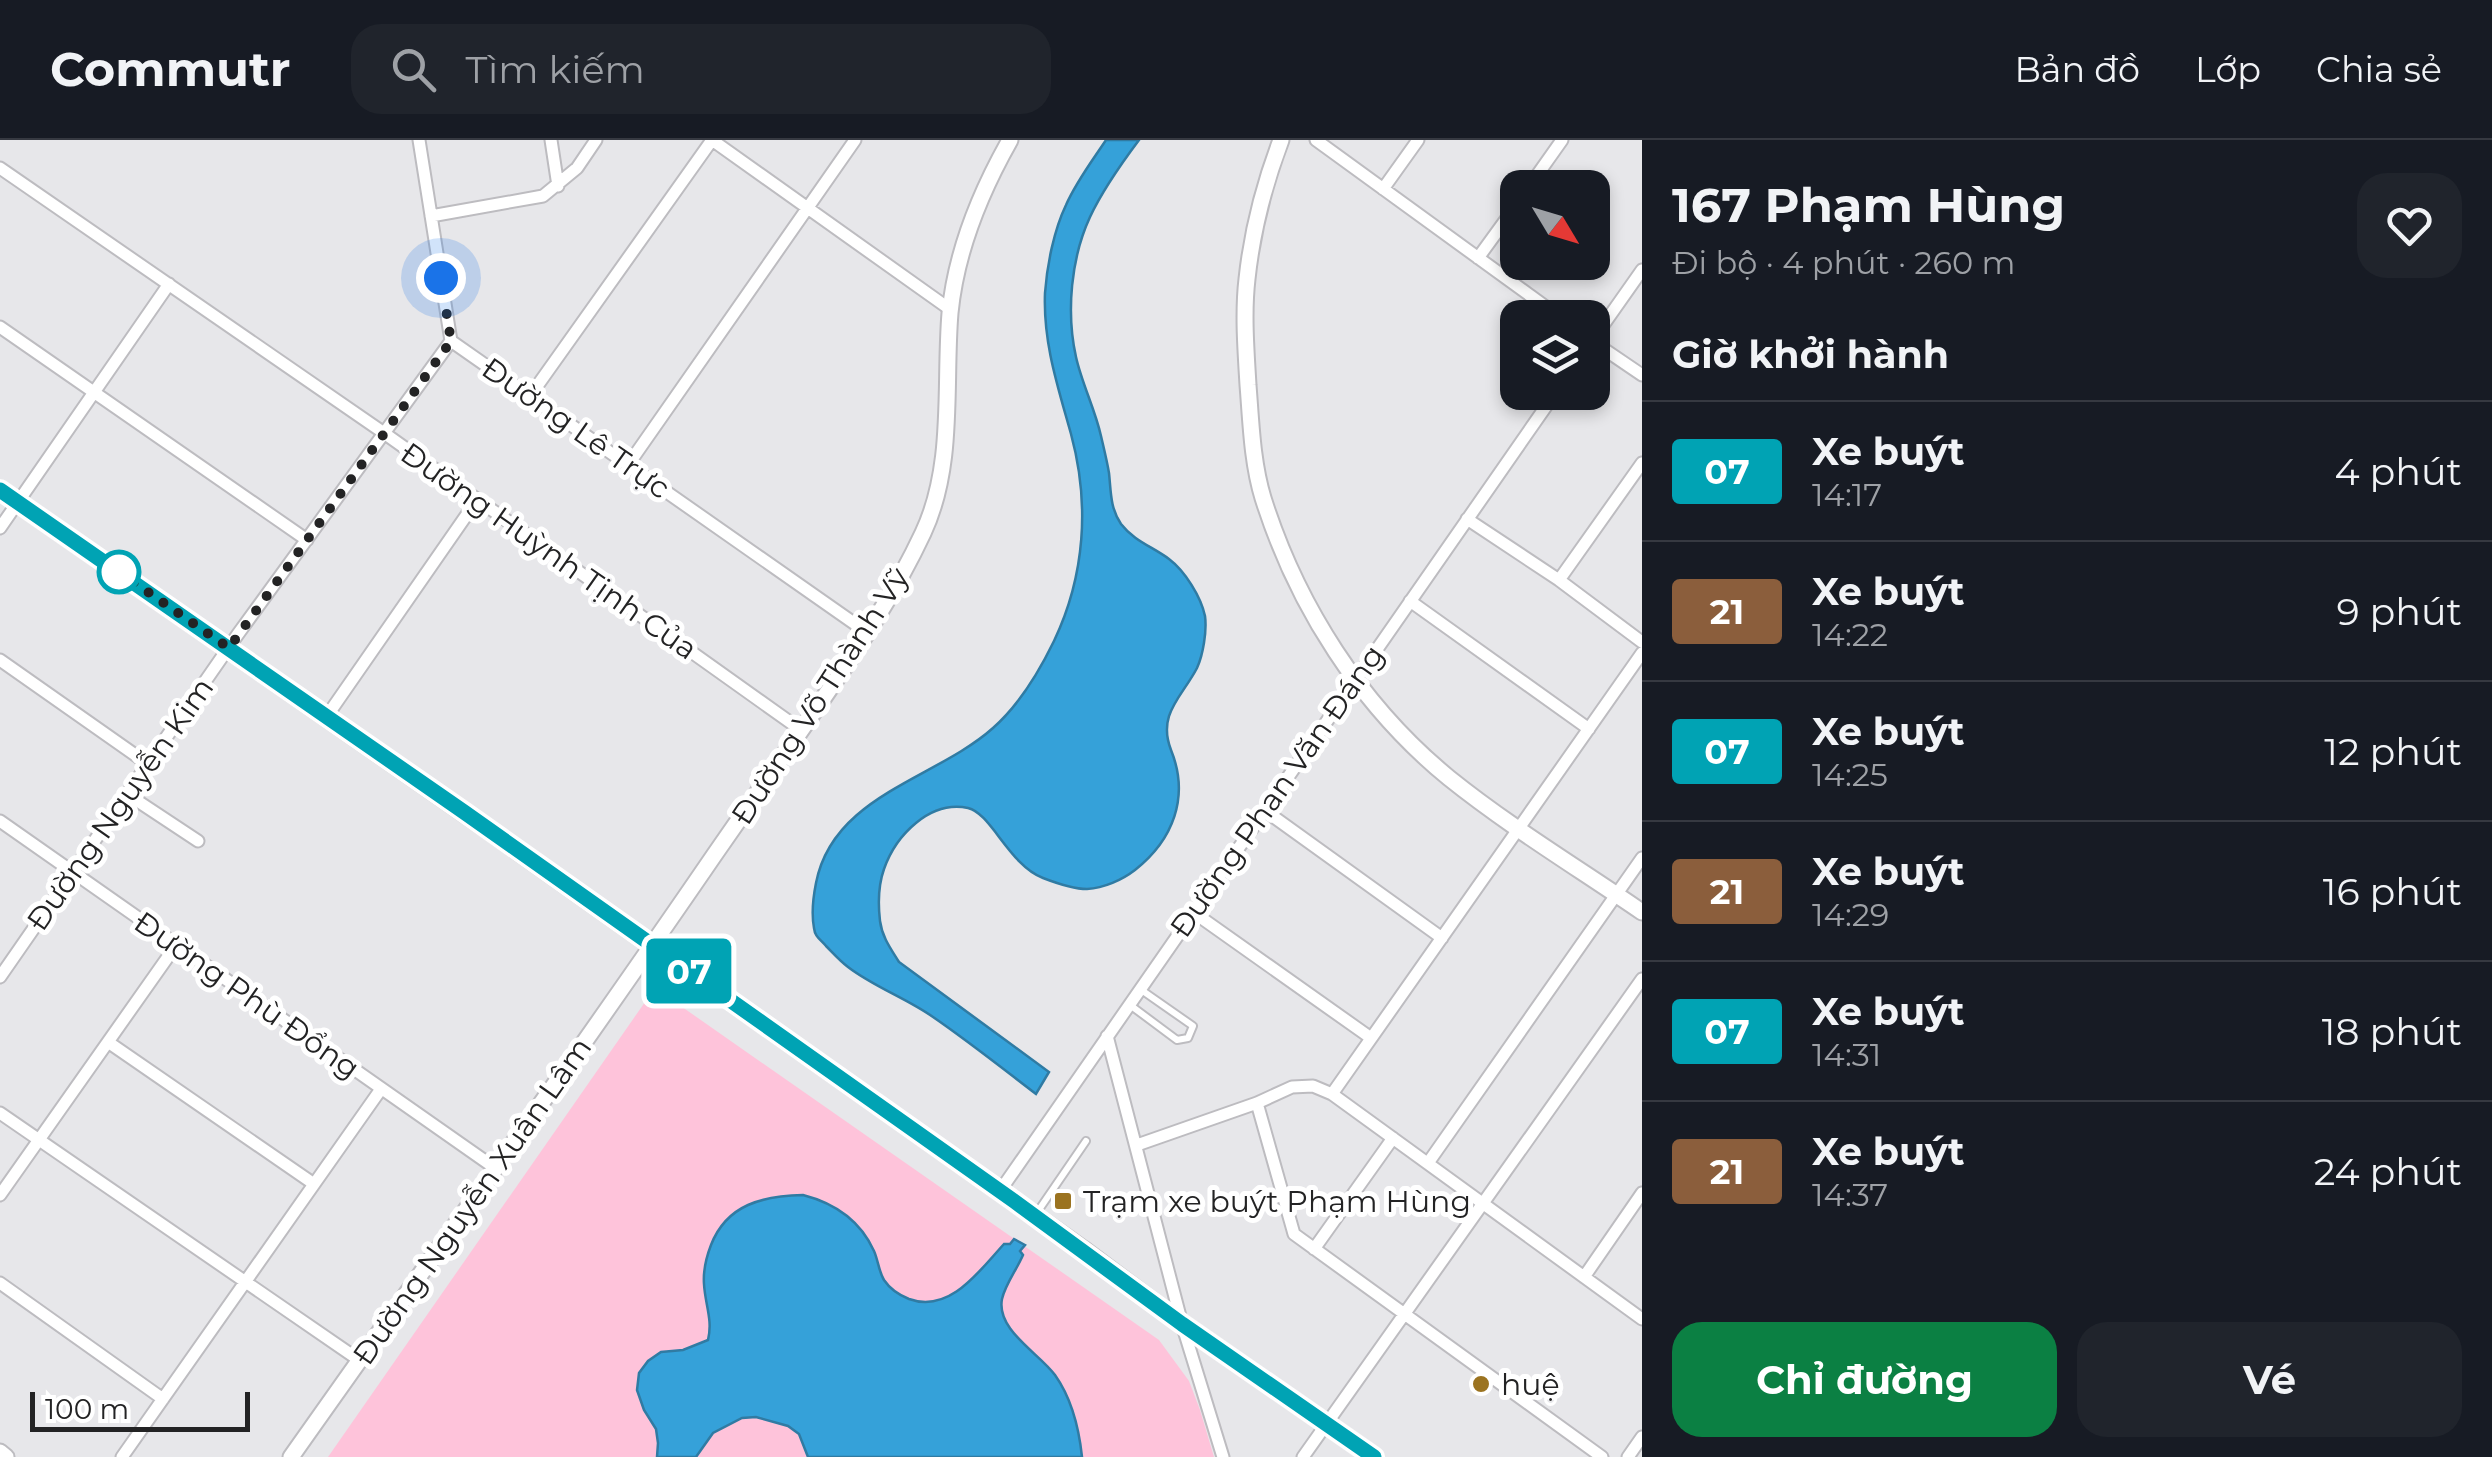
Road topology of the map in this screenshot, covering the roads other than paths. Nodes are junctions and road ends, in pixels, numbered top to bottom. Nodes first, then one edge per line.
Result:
1 (419, 140) edge
2 (551, 140) edge
3 (596, 140) edge
4 (712, 140) edge
5 (856, 140) edge
6 (1010, 140) edge
7 (1281, 140) edge
8 (1316, 140) edge
9 (1418, 140) edge
10 (1562, 140) edge
11 (0, 168) edge
12 (1541, 170) edge
13 (558, 186) junction
14 (1384, 189) junction
15 (808, 207) junction
16 (431, 216) junction
17 (1500, 227) edge
18 (1478, 258) junction
19 (1642, 270) edge
20 (169, 284) junction
21 (1535, 300) edge
22 (950, 310) junction
23 (1610, 315) edge
24 (0, 327) edge
25 (451, 341) junction
26 (1610, 353) edge
27 (1642, 375) edge
28 (96, 393) junction
29 (530, 396) junction
30 (1543, 410) edge
31 (384, 433) junction
32 (1642, 463) edge
33 (628, 465) junction
34 (0, 490) edge
35 (477, 500) junction
36 (18, 503) junction
37 (1467, 519) junction
38 (0, 528) edge
39 (307, 540) junction
40 (1559, 580) junction
41 (1410, 601) junction
42 (868, 633) junction
43 (1642, 642) edge
44 (229, 648) junction
45 (1642, 654) edge
46 (0, 660) edge
47 (1355, 678) junction
48 (327, 716) junction
49 (1589, 729) junction
50 (801, 730) junction
51 (148, 764) junction
52 (128, 794) junction
53 (1264, 810) junction
54 (0, 821) edge
55 (1519, 828) junction
56 (198, 841) dead end
57 (1642, 858) edge
58 (73, 872) junction
59 (1616, 894) junction
60 (1194, 912) junction
61 (1642, 912) edge
62 (1442, 938) junction
63 (176, 944) junction
64 (652, 946) junction
65 (0, 977) edge
66 (1642, 980) edge
67 (1140, 989) junction
68 (1129, 1004) junction
69 (1106, 1036) junction
70 (1371, 1038) junction
71 (108, 1042) junction
72 (380, 1088) junction
73 (1332, 1094) junction
74 (1257, 1103) junction
75 (0, 1112) edge
76 (1394, 1138) junction
77 (39, 1140) junction
78 (1086, 1141) dead end
79 (1137, 1145) junction
80 (1428, 1164) junction
81 (495, 1168) junction
82 (314, 1184) junction
83 (1000, 1191) junction
84 (1642, 1193) edge
85 (0, 1195) edge
86 (1484, 1204) junction
87 (1035, 1216) junction
88 (1314, 1249) junction
89 (1584, 1277) junction
90 (0, 1283) edge
91 (245, 1283) junction
92 (1405, 1315) junction
93 (1642, 1320) edge
94 (1182, 1324) junction
95 (359, 1360) junction
96 (163, 1398) junction
97 (1328, 1424) junction
98 (1642, 1438) edge
99 (0, 1452) edge
100 (6, 1457) edge
101 (122, 1457) edge
102 (291, 1457) edge
103 (1223, 1457) edge
104 (1303, 1457) edge
105 (1374, 1457) edge
106 (1602, 1457) edge
107 (1628, 1457) edge

1 - 16 street, Đường Lê Trực
2 - 13 street
3 - 13 street
4 - 15 street
4 - 29 street
5 - 15 street
6 - 22 street, Đường Võ Thành Vỹ
7 - 47 street
8 - 14 street
9 - 14 street
10 - 12 street
11 - 20 street, Đường Huỳnh Tịnh Của
13 - 16 street
14 - 18 street
15 - 22 street
15 - 33 street
16 - 25 street, Đường Lê Trực
17 - 18 street
18 - 21 street
19 - 23 street
20 - 28 street
20 - 31 street, Đường Huỳnh Tịnh Của
22 - 42 street, Đường Võ Thành Vỹ
24 - 28 street
25 - 29 street, Đường Lê Trực
25 - 31 street, Đường Nguyễn Kim
26 - 27 street
28 - 36 street
28 - 39 street
29 - 33 street, Đường Lê Trực
30 - 37 street, Đường Phan Văn Đáng
31 - 35 street, Đường Huỳnh Tịnh Của
31 - 39 street, Đường Nguyễn Kim
32 - 40 street
33 - 42 street, Đường Lê Trực
34 - 36 main road
35 - 48 street
35 - 50 street, Đường Huỳnh Tịnh Của
36 - 38 street
36 - 44 main road
37 - 40 street
37 - 41 street, Đường Phan Văn Đáng
39 - 44 street, Đường Nguyễn Kim
40 - 43 street
41 - 47 street, Đường Phan Văn Đáng
41 - 49 street
42 - 50 street, Đường Võ Thành Vỹ
44 - 48 main road
44 - 51 street, Đường Nguyễn Kim
45 - 49 street
46 - 51 street
47 - 53 street, Đường Phan Văn Đáng
47 - 55 street
48 - 64 main road
49 - 55 street
50 - 64 street, Đường Võ Thành Vỹ
51 - 52 street, Đường Nguyễn Kim
52 - 56 street
52 - 58 street, Đường Nguyễn Kim
53 - 60 street, Đường Phan Văn Đáng
53 - 62 street
54 - 58 street, Đường Phù Đổng
55 - 59 street
55 - 62 street
57 - 59 street
58 - 63 street, Đường Phù Đổng
58 - 65 street, Đường Nguyễn Kim
59 - 61 street
59 - 80 street
60 - 67 street, Đường Phan Văn Đáng
60 - 70 street
62 - 70 street
63 - 71 street
63 - 72 street, Đường Phù Đổng
64 - 81 street, Đường Nguyễn Xuân Lâm
64 - 83 main road
66 - 86 street
67 - 68 street, Đường Phan Văn Đáng
67 - 68 lane
68 - 69 street, Đường Phan Văn Đáng
69 - 79 street
69 - 83 street, Đường Phan Văn Đáng
70 - 73 street
71 - 77 street
71 - 82 street
72 - 81 street, Đường Phù Đổng
72 - 82 street
73 - 74 street
73 - 76 street
74 - 79 street
74 - 88 street
75 - 77 street
76 - 80 street
76 - 88 street
77 - 85 street
77 - 91 street
78 - 87 lane
79 - 94 street
80 - 86 street
81 - 95 street, Đường Nguyễn Xuân Lâm
82 - 91 street
83 - 87 main road
84 - 89 street
86 - 89 street
86 - 92 street
87 - 94 main road
88 - 92 street
89 - 93 street
90 - 96 street
91 - 95 street
91 - 96 street
92 - 97 street
92 - 106 street
94 - 97 main road
94 - 103 street
95 - 102 street, Đường Nguyễn Xuân Lâm
96 - 101 street
97 - 104 street
97 - 105 main road
98 - 107 street
99 - 100 street

